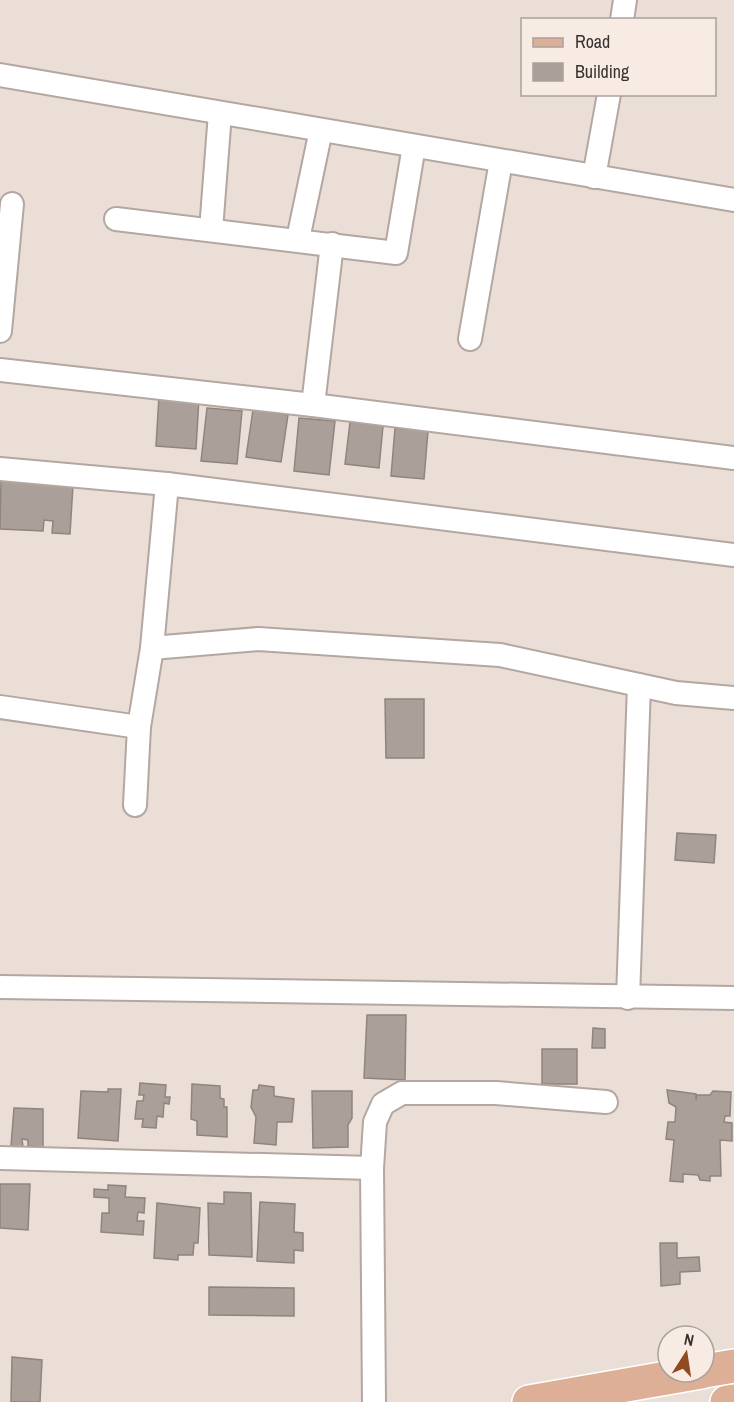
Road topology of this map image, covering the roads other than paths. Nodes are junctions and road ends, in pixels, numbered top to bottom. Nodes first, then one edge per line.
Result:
1 (625, 0) edge
2 (622, 18) edge
3 (0, 75) edge
4 (609, 96) edge
5 (220, 113) junction
6 (321, 130) junction
7 (414, 146) junction
8 (501, 161) junction
9 (594, 177) junction
10 (734, 200) edge
11 (12, 204) dead end
12 (116, 219) dead end
13 (211, 230) junction
14 (297, 239) junction
15 (332, 244) junction
16 (0, 331) edge
17 (470, 339) dead end
18 (0, 370) edge
19 (313, 405) junction
20 (734, 458) edge
21 (0, 469) edge
22 (167, 484) junction
23 (734, 555) edge
24 (152, 648) junction
25 (639, 685) junction
26 (734, 699) edge
27 (0, 707) edge
28 (139, 727) junction
29 (135, 805) dead end
30 (0, 987) edge
31 (628, 998) junction
32 (734, 998) edge
33 (606, 1102) dead end
34 (0, 1158) edge
35 (372, 1168) junction
36 (734, 1366) edge
37 (716, 1369) edge
38 (656, 1380) edge
39 (734, 1401) edge
40 (374, 1402) edge
41 (529, 1402) edge
42 (727, 1402) edge

1 - 2 street
3 - 5 street
4 - 9 street
5 - 6 street
5 - 13 street
6 - 7 street
6 - 14 street
7 - 8 street
7 - 15 street
8 - 9 street
8 - 17 street
9 - 10 street
11 - 16 street
12 - 13 street
13 - 14 street
14 - 15 street
15 - 19 street
18 - 19 street
19 - 20 street
21 - 22 street
22 - 23 street
22 - 24 street
24 - 25 street
24 - 28 street
25 - 26 street
25 - 31 street
27 - 28 street
28 - 29 street
30 - 31 street
31 - 32 street
33 - 35 street
34 - 35 street
35 - 40 street
36 - 37 main road
38 - 41 main road
39 - 42 main road

